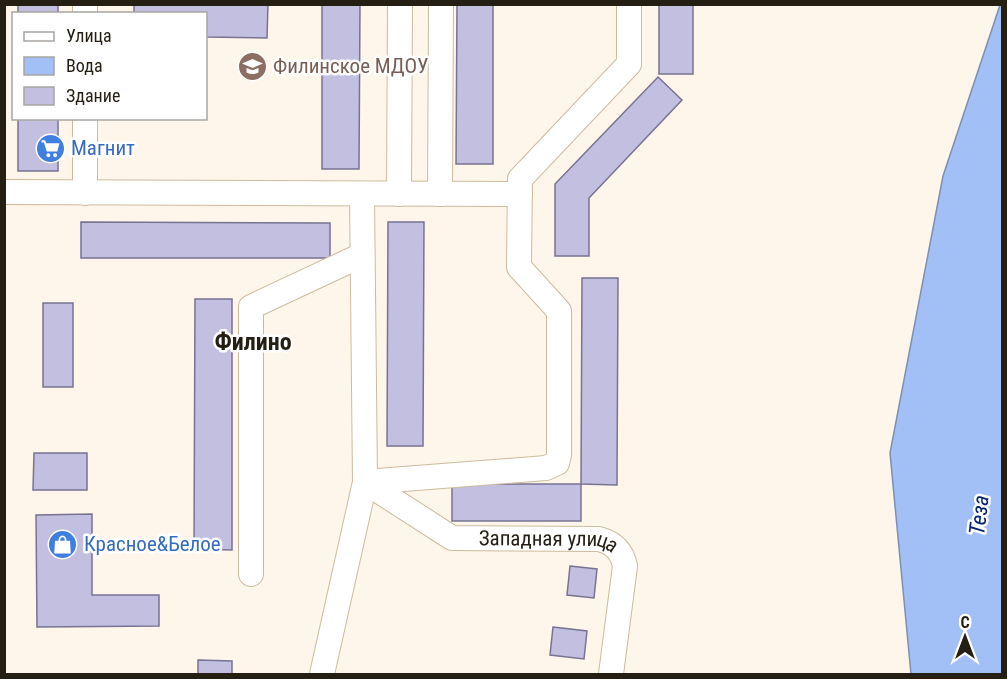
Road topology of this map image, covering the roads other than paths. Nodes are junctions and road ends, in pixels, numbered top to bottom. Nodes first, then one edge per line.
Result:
1 (400, 4) edge
2 (441, 4) edge
3 (629, 4) edge
4 (85, 120) edge
5 (4, 192) edge
6 (85, 193) junction
7 (362, 194) junction
8 (399, 194) junction
9 (440, 194) junction
10 (520, 194) junction
11 (362, 255) junction
12 (365, 482) junction
13 (251, 574) dead end
14 (322, 675) edge
15 (611, 675) edge

1 - 8 street
2 - 9 street
3 - 10 street
4 - 6 street
5 - 6 street
6 - 7 street
7 - 8 street
7 - 11 street
8 - 9 street
9 - 10 street
10 - 12 street
11 - 12 street
11 - 13 street
12 - 14 street
12 - 15 street, Западная улица

